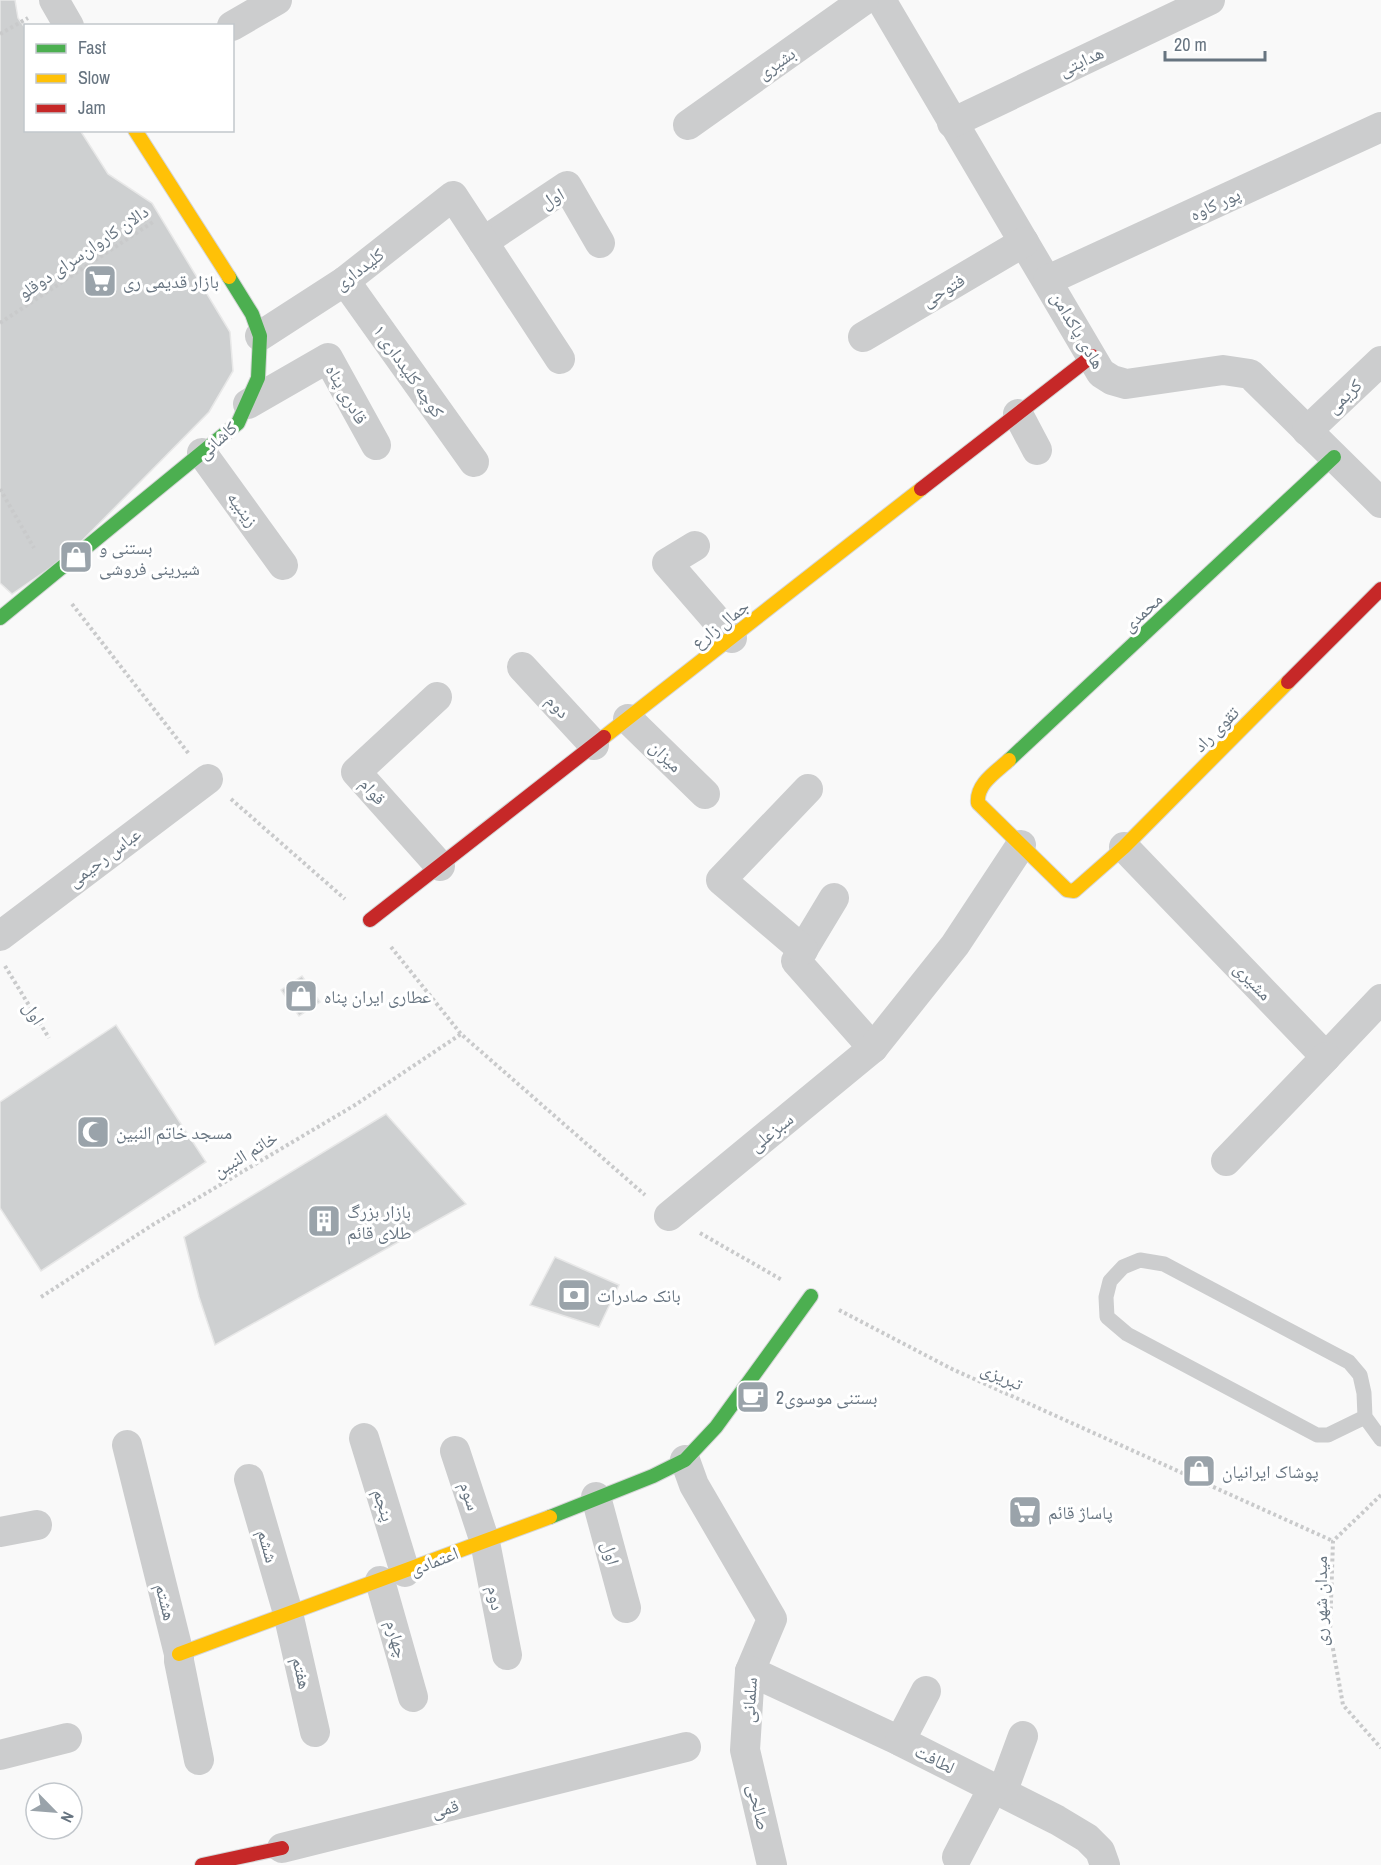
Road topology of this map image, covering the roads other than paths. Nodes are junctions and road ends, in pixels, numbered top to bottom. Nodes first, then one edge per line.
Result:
1 (54, 0) edge
2 (277, 0) edge
3 (864, 0) edge
4 (881, 0) edge
5 (1210, 0) edge
6 (68, 24) edge
7 (234, 25) edge
8 (952, 123) junction
9 (688, 125) dead end
10 (1381, 127) edge
11 (136, 132) edge
12 (483, 242) junction
13 (1024, 242) junction
14 (600, 243) dead end
15 (1048, 280) junction
16 (345, 281) junction
17 (260, 336) junction
18 (863, 337) dead end
19 (1092, 356) junction
20 (560, 359) dead end
21 (1381, 361) edge
22 (248, 404) junction
23 (1018, 414) junction
24 (1307, 431) junction
25 (376, 445) dead end
26 (1037, 450) dead end
27 (202, 453) junction
28 (1334, 458) junction
29 (474, 462) dead end
30 (1381, 503) edge
31 (695, 546) dead end
32 (283, 565) dead end
33 (1381, 589) edge
34 (0, 618) edge
35 (732, 638) junction
36 (522, 668) dead end
37 (437, 697) dead end
38 (628, 719) junction
39 (594, 745) junction
40 (208, 779) dead end
41 (808, 789) dead end
42 (705, 794) dead end
43 (1021, 845) junction
44 (1124, 847) junction
45 (440, 866) junction
46 (834, 898) dead end
47 (370, 920) dead end
48 (0, 936) edge
49 (802, 950) junction
50 (1381, 999) edge
51 (873, 1048) junction
52 (1326, 1057) junction
53 (1226, 1161) dead end
54 (669, 1216) road end
55 (811, 1296) road end
56 (1365, 1417) junction
57 (364, 1438) dead end
58 (1381, 1439) edge
59 (127, 1445) dead end
60 (455, 1450) dead end
61 (685, 1460) junction
62 (249, 1479) dead end
63 (596, 1497) junction
64 (37, 1525) dead end
65 (0, 1532) edge
66 (485, 1542) junction
67 (393, 1576) junction
68 (626, 1608) dead end
69 (288, 1613) junction
70 (179, 1654) junction
71 (507, 1655) dead end
72 (750, 1671) junction
73 (926, 1691) dead end
74 (413, 1697) dead end
75 (315, 1732) dead end
76 (1023, 1736) dead end
77 (67, 1738) dead end
78 (900, 1741) junction
79 (686, 1747) dead end
80 (746, 1750) joint
81 (0, 1755) edge
82 (199, 1760) dead end
83 (998, 1791) junction
84 (282, 1848) joint
85 (957, 1857) dead end
86 (202, 1865) edge
87 (772, 1865) edge
88 (1105, 1865) edge

1 - 6 street
2 - 7 street
3 - 9 street, بشیری
4 - 8 street, هادی پاکدامن
5 - 8 street, هدایتی
8 - 13 street, هادی پاکدامن
10 - 15 street, پور کاوه
11 - 17 street, کاشانی
12 - 14 street, اول
12 - 16 street, کلیدداری
12 - 20 street
13 - 15 street, هادی پاکدامن
13 - 18 street, فتوحی
15 - 19 street, هادی پاکدامن
16 - 17 street, کلیدداری
16 - 29 street, کوچه کلیدداری ۱
17 - 22 street, کاشانی
19 - 23 street, جمال زارع
19 - 24 street, هادی پاکدامن
21 - 24 street, کریمی
22 - 25 street, قادری پناه
22 - 27 street, کاشانی
23 - 26 street
23 - 35 street, جمال زارع
24 - 28 street, هادی پاکدامن
27 - 32 street, زینبیه
27 - 34 street, کاشانی
28 - 30 street, هادی پاکدامن
28 - 43 street, محمدی
31 - 35 street
33 - 44 street, تقوی راد
35 - 38 street, جمال زارع
36 - 39 street, دوم
37 - 45 street, قوام
38 - 39 street, جمال زارع
38 - 42 street, میزان
39 - 45 street, جمال زارع
40 - 48 street, عباس رحیمی
41 - 49 street
43 - 44 street, تقوی راد
43 - 51 street, سبزعلی
44 - 52 street, مشیری
45 - 47 street, جمال زارع
46 - 49 street
49 - 51 street
50 - 52 street
51 - 54 street, سبزعلی
52 - 53 street
55 - 61 street, اعتمادی
56 - 56 lane
56 - 58 lane
57 - 67 street, پنجم
59 - 70 street, هشتم
60 - 66 street, سوم
61 - 63 street, اعتمادی
61 - 72 street, سلمانی
62 - 69 street, ششم
63 - 66 street, اعتمادی
63 - 68 street, اول
64 - 65 street
66 - 67 street, اعتمادی
66 - 71 street, دوم
67 - 69 street, اعتمادی
67 - 74 street, چهارم
69 - 70 street, اعتمادی
69 - 75 street, هفتم
70 - 82 street, هشتم
72 - 78 street, لطافت
72 - 80 street, سلمانی
73 - 78 street
76 - 83 street
77 - 81 street
78 - 83 street, لطافت
79 - 84 street, قمی
80 - 87 street, صالحی
83 - 85 street
83 - 88 street, لطافت
84 - 86 street, قمی

